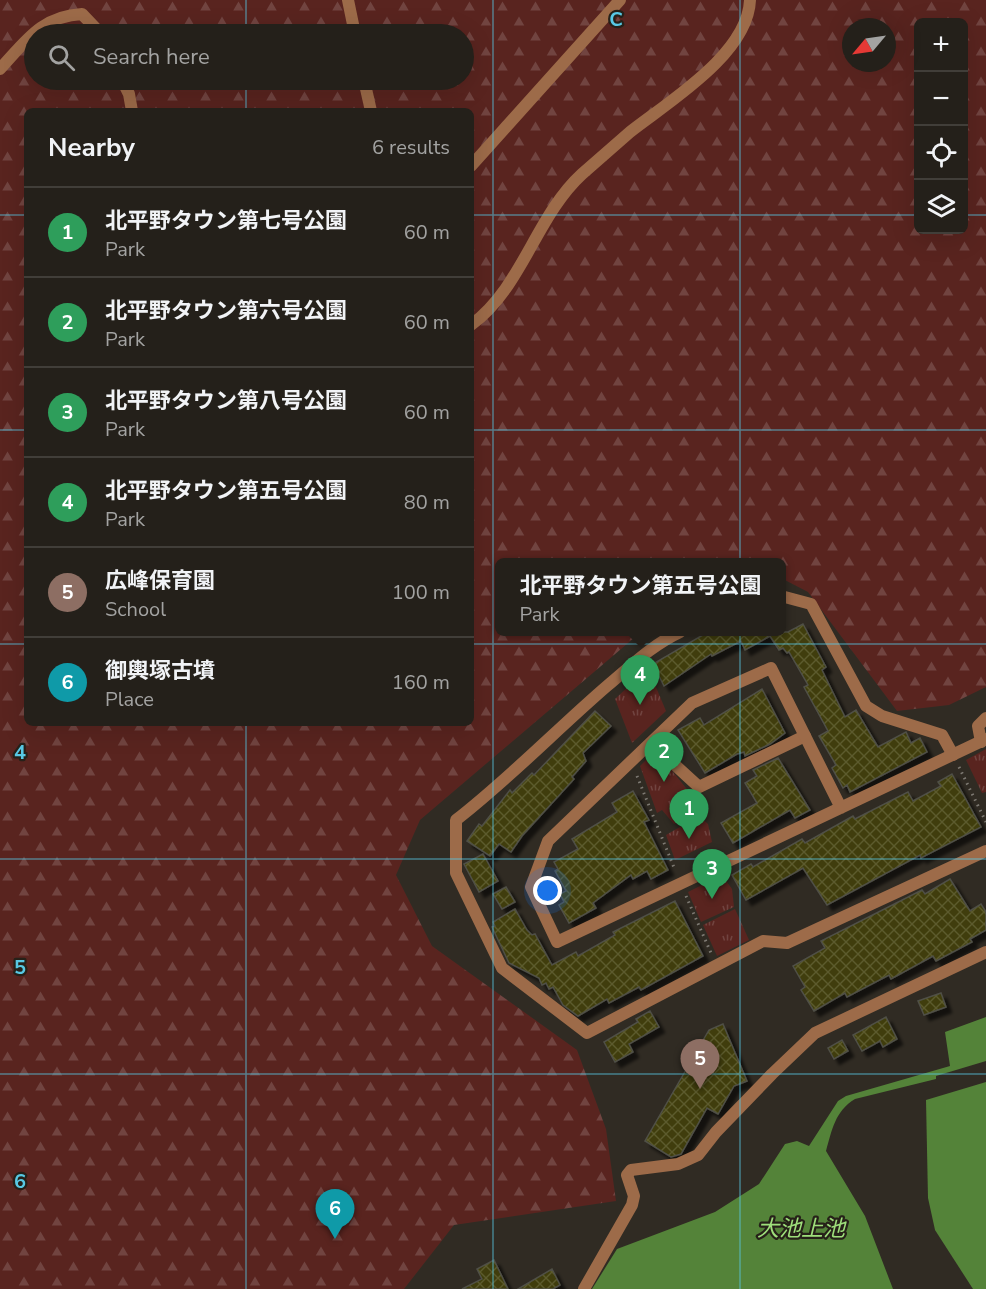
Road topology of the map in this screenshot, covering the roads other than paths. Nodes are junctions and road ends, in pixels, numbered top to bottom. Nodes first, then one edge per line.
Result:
1 (348, 0) edge
2 (620, 0) edge
3 (750, 0) edge
4 (46, 24) edge
5 (92, 24) edge
6 (353, 24) edge
7 (24, 44) edge
8 (0, 69) edge
9 (127, 90) edge
10 (366, 90) edge
11 (131, 108) edge
12 (370, 108) edge
13 (474, 163) edge
14 (474, 322) edge
15 (786, 597) edge
16 (671, 636) edge
17 (986, 718) edge
18 (805, 736) junction
19 (983, 740) edge
20 (651, 743) junction
21 (953, 755) junction
22 (841, 808) junction
23 (986, 850) edge
24 (986, 952) edge
25 (584, 1289) edge

1 - 6 street
2 - 13 street
3 - 14 street
4 - 5 street
7 - 8 street
9 - 11 street
10 - 12 street
15 - 21 street
16 - 23 street
17 - 19 street
18 - 20 street
18 - 20 street
18 - 22 street
19 - 21 street
20 - 22 street
21 - 22 street
24 - 25 street

